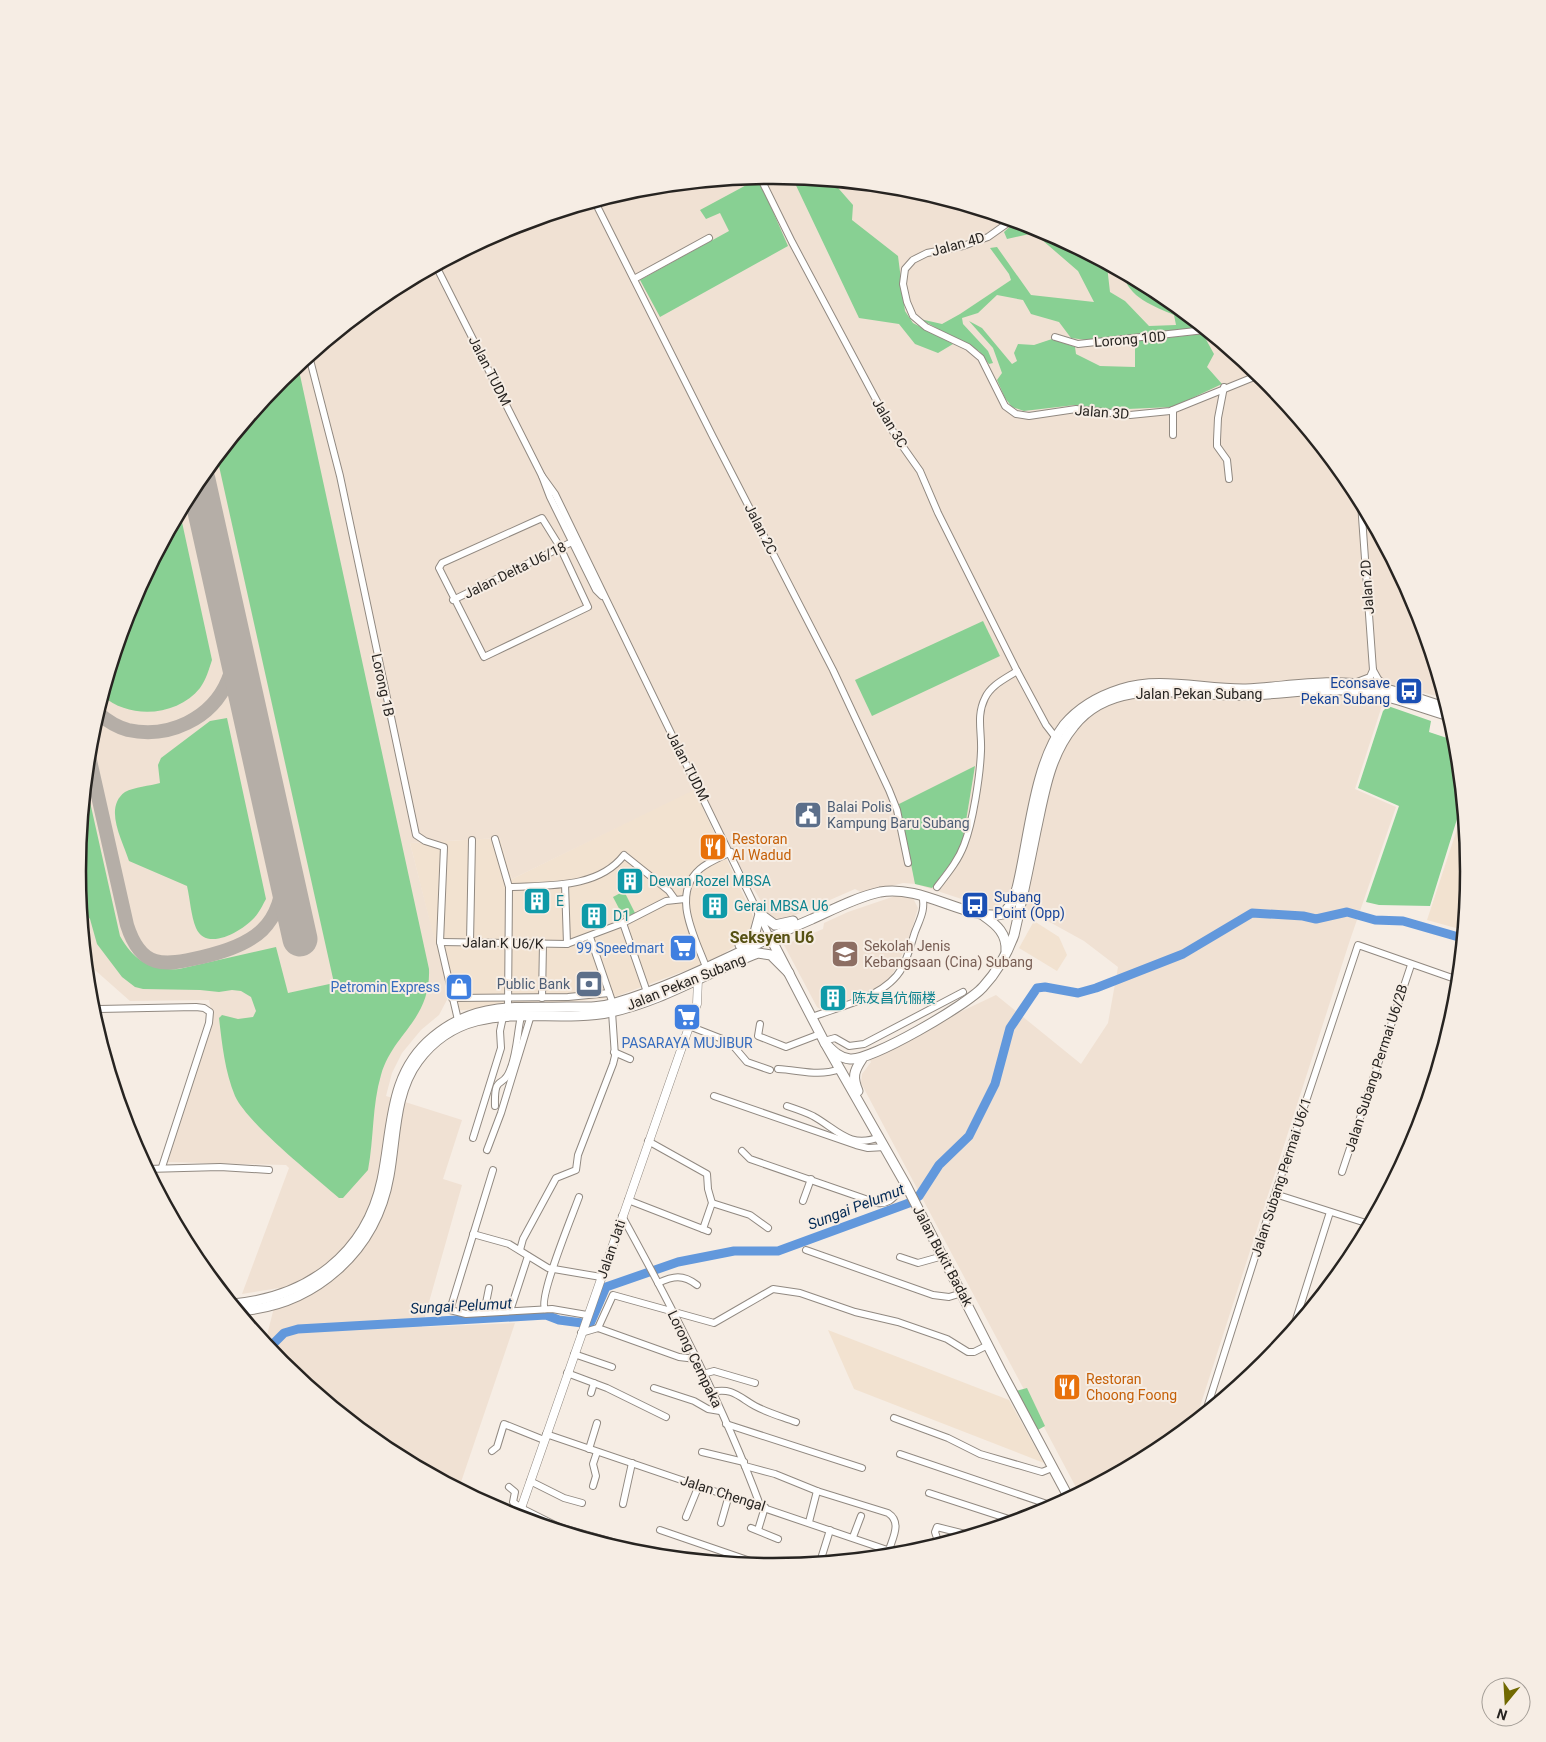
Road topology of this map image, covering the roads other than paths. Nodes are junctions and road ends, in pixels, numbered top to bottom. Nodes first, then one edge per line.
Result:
1 (764, 184) edge
2 (598, 207) edge
3 (1005, 225) edge
4 (709, 238) dead end
5 (905, 269) joint
6 (439, 271) edge
7 (634, 279) junction
8 (1197, 331) edge
9 (1055, 337) dead end
10 (311, 363) edge
11 (1250, 377) edge
12 (1224, 387) junction
13 (1174, 410) junction
14 (1173, 435) dead end
15 (1229, 480) dead end
16 (1362, 518) edge
17 (575, 541) junction
18 (560, 548) junction
19 (453, 600) junction
20 (1373, 670) junction
21 (1016, 671) junction
22 (1352, 683) junction
23 (1393, 692) junction
24 (1439, 706) edge
25 (1441, 714) edge
26 (1056, 738) junction
27 (495, 839) dead end
28 (472, 840) dead end
29 (731, 852) junction
30 (908, 863) dead end
31 (565, 884) junction
32 (509, 887) junction
33 (937, 888) dead end
34 (922, 895) junction
35 (674, 898) junction
36 (685, 899) junction
37 (760, 914) junction
38 (982, 914) junction
39 (814, 918) junction
40 (623, 923) junction
41 (787, 930) junction
42 (590, 937) junction
43 (770, 937) junction
44 (440, 942) junction
45 (470, 942) junction
46 (508, 943) junction
47 (543, 943) junction
48 (567, 944) junction
49 (779, 953) junction
50 (1006, 954) junction
51 (721, 961) junction
52 (1411, 964) junction
53 (706, 968) junction
54 (789, 973) junction
55 (1451, 978) edge
56 (698, 979) junction
57 (687, 984) junction
58 (647, 992) junction
59 (963, 992) dead end
60 (609, 993) junction
61 (698, 997) junction
62 (452, 998) junction
63 (508, 998) junction
64 (542, 998) junction
65 (613, 1008) junction
66 (100, 1009) edge
67 (506, 1013) junction
68 (526, 1016) junction
69 (812, 1018) junction
70 (458, 1020) junction
71 (760, 1024) dead end
72 (689, 1026) junction
73 (823, 1039) junction
74 (614, 1052) junction
75 (630, 1059) dead end
76 (862, 1059) junction
77 (778, 1069) dead end
78 (840, 1069) junction
79 (770, 1070) dead end
80 (714, 1096) dead end
81 (495, 1106) dead end
82 (787, 1106) dead end
83 (879, 1135) junction
84 (473, 1138) dead end
85 (648, 1141) junction
86 (885, 1147) junction
87 (487, 1150) dead end
88 (742, 1151) dead end
89 (162, 1167) junction
90 (154, 1168) edge
91 (269, 1170) dead end
92 (493, 1170) dead end
93 (1342, 1172) dead end
94 (811, 1179) junction
95 (906, 1185) junction
96 (1275, 1194) junction
97 (579, 1197) dead end
98 (628, 1200) junction
99 (803, 1201) dead end
100 (712, 1203) junction
101 (1330, 1212) junction
102 (622, 1216) junction
103 (1363, 1222) edge
104 (768, 1228) dead end
105 (473, 1234) junction
106 (520, 1250) junction
107 (806, 1250) dead end
108 (528, 1256) junction
109 (943, 1256) junction
110 (900, 1257) dead end
111 (552, 1269) junction
112 (601, 1277) junction
113 (658, 1283) junction
114 (697, 1285) dead end
115 (489, 1288) dead end
116 (962, 1293) junction
117 (240, 1303) edge
118 (544, 1309) junction
119 (245, 1310) edge
120 (510, 1311) junction
121 (672, 1312) junction
122 (484, 1313) junction
123 (1298, 1313) edge
124 (587, 1316) junction
125 (598, 1328) junction
126 (582, 1330) junction
127 (988, 1345) junction
128 (574, 1354) junction
129 (696, 1359) junction
130 (612, 1367) dead end
131 (567, 1373) junction
132 (703, 1374) junction
133 (594, 1383) junction
134 (755, 1383) dead end
135 (654, 1388) dead end
136 (712, 1392) junction
137 (591, 1393) dead end
138 (1209, 1401) edge
139 (720, 1411) junction
140 (666, 1417) dead end
141 (894, 1418) dead end
142 (796, 1422) dead end
143 (597, 1423) dead end
144 (726, 1424) junction
145 (545, 1437) junction
146 (589, 1449) junction
147 (492, 1451) dead end
148 (597, 1452) junction
149 (702, 1452) dead end
150 (900, 1454) dead end
151 (632, 1463) junction
152 (745, 1464) junction
153 (862, 1468) dead end
154 (1052, 1468) junction
155 (530, 1482) junction
156 (699, 1485) junction
157 (593, 1486) dead end
158 (509, 1487) dead end
159 (817, 1492) junction
160 (1066, 1492) edge
161 (929, 1493) dead end
162 (729, 1495) junction
163 (1042, 1502) edge
164 (582, 1504) dead end
165 (623, 1504) dead end
166 (762, 1506) junction
167 (521, 1508) junction
168 (531, 1513) edge
169 (861, 1516) dead end
170 (686, 1517) dead end
171 (1004, 1517) edge
172 (809, 1522) junction
173 (721, 1523) dead end
174 (750, 1528) dead end
175 (660, 1530) dead end
176 (758, 1530) junction
177 (830, 1530) junction
178 (957, 1532) edge
179 (853, 1537) junction
180 (937, 1538) edge
181 (778, 1539) dead end
182 (890, 1548) edge
183 (885, 1549) edge
184 (734, 1556) edge
185 (822, 1556) edge

1 - 21 street, Jalan 3C
2 - 7 street, Jalan 2C
3 - 5 street, Jalan 4D
4 - 7 street
5 - 13 street, Jalan 3D
6 - 17 street, Jalan TUDM
7 - 30 street, Jalan 2C
8 - 9 street, Lorong 10D
10 - 44 street, Lorong 1B
11 - 12 street, Jalan 3D
12 - 13 street, Jalan 3D
12 - 15 street
13 - 14 street
16 - 20 street, Jalan 2D
17 - 18 street, Jalan Delta U6/18
17 - 29 street, Jalan TUDM
18 - 19 street, Jalan Delta U6/18
18 - 19 street
18 - 19 street
20 - 22 street
20 - 23 street
21 - 26 street, Jalan 3C
21 - 33 street
22 - 23 main road, Jalan Pekan Subang
22 - 26 main road, Jalan Pekan Subang
23 - 24 main road, Jalan Pekan Subang
25 - 50 main road, Jalan Pekan Subang
26 - 38 main road, Jalan Pekan Subang
27 - 32 street
28 - 45 street
29 - 36 street
29 - 37 street, Jalan TUDM
31 - 32 street
31 - 35 street
31 - 48 street
32 - 46 street
34 - 38 main road, Jalan Pekan Subang
34 - 39 main road, Jalan Pekan Subang
34 - 69 street
35 - 36 street
35 - 40 street, Jalan K U6/K
36 - 53 street
37 - 39 main road
37 - 43 street, Jalan TUDM
37 - 51 main road
38 - 50 main road, Jalan Pekan Subang
39 - 41 main road, Jalan Pekan Subang
40 - 42 street, Jalan K U6/K
40 - 58 street
41 - 43 main road, Jalan Pekan Subang
41 - 49 main road
42 - 48 street, Jalan K U6/K
42 - 60 street
43 - 49 main road, Jalan Bukit Badak
43 - 51 main road, Jalan Pekan Subang
44 - 45 street, Jalan K U6/K
44 - 62 street, Lorong 1B
45 - 46 street, Jalan K U6/K
46 - 47 street, Jalan K U6/K
46 - 63 street
47 - 48 street, Jalan K U6/K
47 - 64 street
49 - 54 main road, Jalan Bukit Badak
50 - 76 main road, Jalan Pekan Subang
51 - 53 main road, Jalan Pekan Subang
52 - 55 street
52 - 93 street, Jalan Subang Permai U6/2B
52 - 96 street, Jalan Subang Permai U6/1
53 - 58 main road, Jalan Pekan Subang
54 - 56 main road, Jalan Pekan Subang
54 - 69 main road, Jalan Bukit Badak
56 - 57 main road, Jalan Pekan Subang
56 - 61 street, Jalan Jati
57 - 61 street
57 - 65 main road, Jalan Pekan Subang
58 - 65 main road, Jalan Pekan Subang
59 - 73 street
60 - 64 street
60 - 65 street
61 - 72 street, Jalan Jati
62 - 63 street
62 - 70 street, Lorong 1B
63 - 64 street
63 - 67 street
65 - 67 main road, Jalan Pekan Subang
65 - 68 main road, Jalan Pekan Subang
65 - 74 street
66 - 89 street
67 - 68 main road, Jalan Pekan Subang
67 - 70 main road, Jalan Pekan Subang
67 - 84 street
67 - 119 main road, Jalan Pekan Subang
68 - 81 street
68 - 87 street
69 - 73 main road, Jalan Bukit Badak
70 - 117 main road, Jalan Pekan Subang
71 - 73 street
72 - 79 street
72 - 85 street, Jalan Jati
73 - 76 main road
73 - 78 main road, Jalan Bukit Badak
74 - 75 street
74 - 106 street
76 - 83 main road
77 - 78 street
78 - 83 main road, Jalan Bukit Badak
80 - 86 street
82 - 83 street
83 - 86 main road, Jalan Bukit Badak
85 - 98 street, Jalan Jati
85 - 100 street
86 - 95 main road, Jalan Bukit Badak
88 - 94 street
89 - 90 street
89 - 91 street
92 - 105 street
94 - 95 street
94 - 99 street
95 - 109 main road, Jalan Bukit Badak
96 - 101 street
96 - 138 street, Jalan Subang Permai U6/1
97 - 111 street
98 - 100 street
98 - 102 street, Jalan Jati
100 - 104 street
101 - 103 street
101 - 123 street
102 - 112 street, Jalan Jati
102 - 113 street, Lorong Cempaka
105 - 106 street
105 - 122 street
106 - 108 street
107 - 116 street
108 - 111 street
108 - 120 street
109 - 110 street
109 - 116 main road, Jalan Bukit Badak
111 - 112 street
111 - 118 street
112 - 124 street, Jalan Jati
113 - 114 street
113 - 121 street, Lorong Cempaka
115 - 122 street
116 - 127 main road, Jalan Bukit Badak
118 - 120 street
118 - 124 street
120 - 122 street
121 - 125 street
121 - 127 street
121 - 129 street, Lorong Cempaka
124 - 126 street, Jalan Jati
125 - 126 street
125 - 129 street
126 - 128 street, Jalan Jati
127 - 154 main road, Jalan Bukit Badak
128 - 130 street
128 - 131 street, Jalan Jati
129 - 132 street, Lorong Cempaka
131 - 133 street
131 - 145 street, Jalan Jati
132 - 134 street
132 - 136 street, Lorong Cempaka
133 - 137 street
133 - 140 street
135 - 139 street
136 - 139 street, Lorong Cempaka
136 - 142 street
139 - 144 street, Lorong Cempaka
141 - 154 street
143 - 146 street
144 - 152 street, Lorong Cempaka
144 - 153 street
145 - 146 street, Jalan Chengal
145 - 147 street, Jalan Chengal
145 - 155 street, Jalan Jati
146 - 148 street, Jalan Chengal
148 - 151 street, Jalan Chengal
148 - 157 street
149 - 152 street
150 - 163 street
151 - 156 street, Jalan Chengal
151 - 165 street
152 - 159 street
152 - 166 street, Lorong Cempaka
154 - 160 main road, Jalan Bukit Badak
155 - 164 street
155 - 167 street, Jalan Jati
156 - 162 street, Jalan Chengal
156 - 170 street
158 - 167 street
159 - 172 street
159 - 182 street
161 - 171 street
162 - 166 street, Jalan Chengal
162 - 173 street
166 - 172 street, Jalan Chengal
166 - 176 street
167 - 168 street
169 - 179 street
172 - 177 street, Jalan Chengal
174 - 176 street
175 - 184 street
176 - 181 street
177 - 179 street, Jalan Chengal
177 - 185 street
178 - 180 street
179 - 183 street, Jalan Chengal

